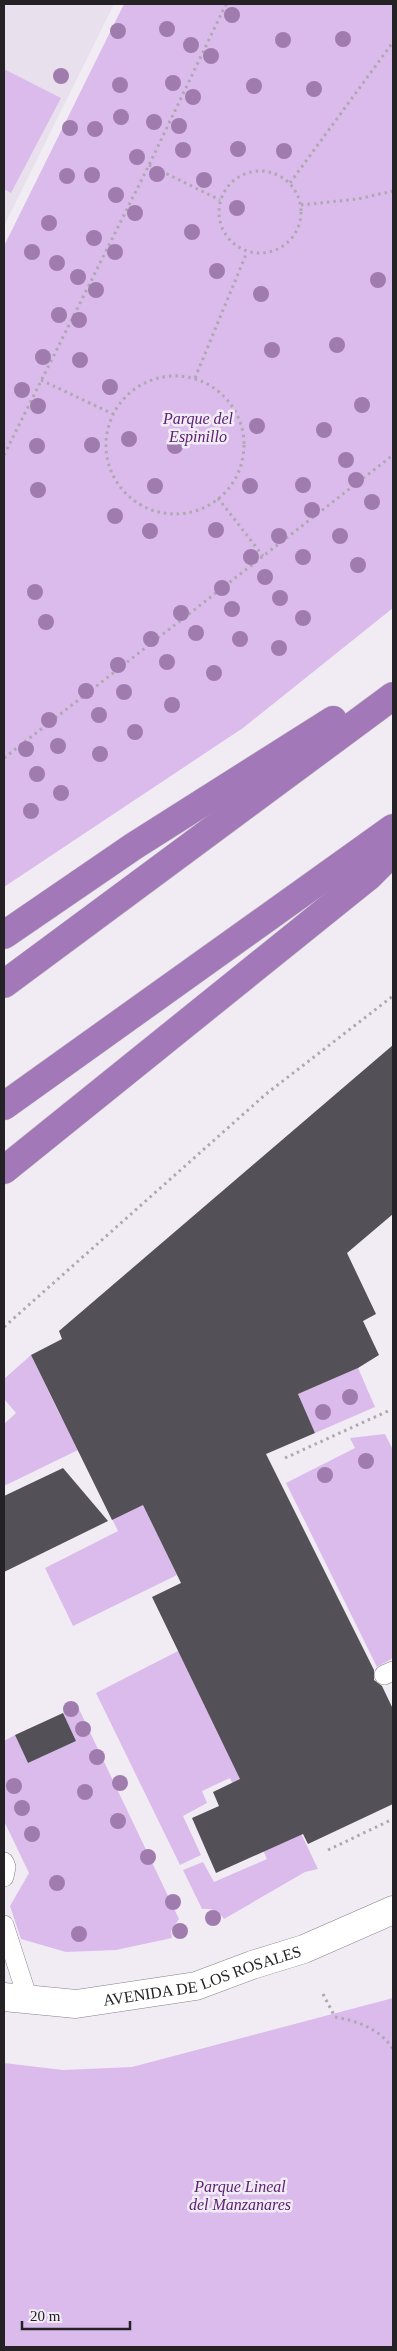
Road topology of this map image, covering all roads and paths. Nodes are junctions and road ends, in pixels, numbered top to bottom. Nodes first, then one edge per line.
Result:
1 (226, 4) edge
2 (393, 42) edge
3 (149, 165) junction
4 (290, 183) junction
5 (393, 191) edge
6 (220, 200) junction
7 (301, 206) junction
8 (247, 252) junction
9 (195, 378) junction
10 (41, 380) junction
11 (113, 414) junction
12 (4, 455) edge
13 (393, 455) edge
14 (218, 498) junction
15 (263, 556) junction
16 (393, 682) edge
17 (393, 696) edge
18 (4, 758) edge
19 (393, 828) edge
20 (393, 852) edge
21 (4, 935) edge
22 (4, 984) edge
23 (393, 996) edge
24 (4, 1106) edge
25 (4, 1170) edge
26 (4, 1327) edge
27 (388, 1411) dead end
28 (285, 1458) dead end
29 (393, 1819) edge
30 (328, 1850) dead end
31 (4, 1862) edge
32 (4, 1877) edge
33 (393, 1910) edge
34 (4, 1925) edge
35 (323, 1994) dead end
36 (16, 1998) edge
37 (393, 2049) edge

1 - 3 path
2 - 4 path
3 - 6 path
3 - 10 path
4 - 6 path
4 - 7 path
5 - 7 path
6 - 8 path
7 - 8 path
8 - 9 path
9 - 11 path
9 - 14 path
10 - 11 path
10 - 12 path
11 - 14 path
13 - 15 path
14 - 15 path
15 - 18 path
16 - 21 highway
17 - 22 highway
19 - 24 highway
20 - 25 highway
23 - 26 path
27 - 28 path
29 - 30 path
31 - 32 lane
33 - 36 main road, AVENIDA DE LOS ROSALES
34 - 36 lane
35 - 37 path

